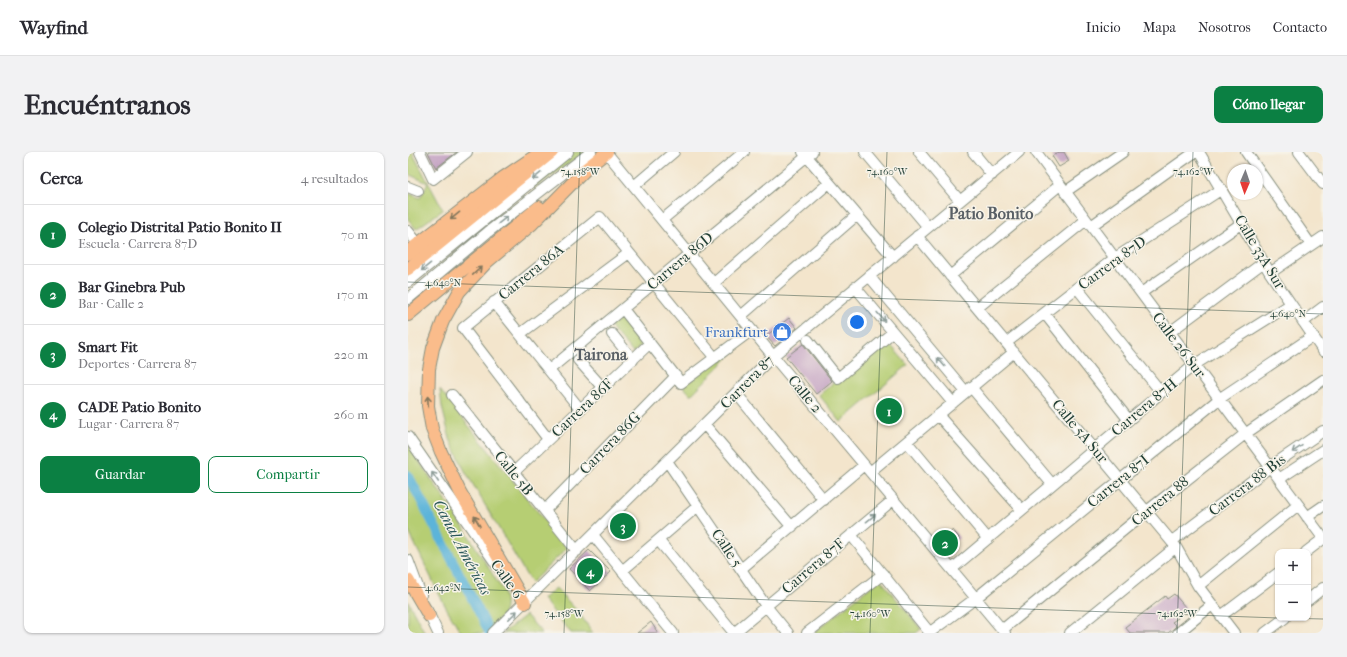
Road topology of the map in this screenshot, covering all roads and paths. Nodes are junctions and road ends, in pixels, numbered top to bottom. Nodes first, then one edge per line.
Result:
1 (420, 152) edge
2 (467, 152) edge
3 (543, 152) edge
4 (552, 152) edge
5 (568, 152) edge
6 (591, 152) edge
7 (606, 152) edge
8 (674, 152) edge
9 (744, 152) edge
10 (865, 152) edge
11 (919, 152) edge
12 (973, 152) edge
13 (1019, 152) edge
14 (1123, 152) edge
15 (1195, 152) edge
16 (1199, 152) edge
17 (1246, 152) edge
18 (1299, 152) edge
19 (807, 153) edge
20 (1038, 153) edge
21 (588, 167) junction
22 (992, 175) junction
23 (830, 183) junction
24 (1323, 184) edge
25 (634, 186) junction
26 (1063, 188) junction
27 (1222, 189) junction
28 (960, 201) junction
29 (857, 215) junction
30 (662, 220) junction
31 (1088, 223) junction
32 (1242, 223) junction
33 (928, 227) junction
34 (408, 231) edge
35 (917, 236) junction
36 (1323, 237) edge
37 (1312, 245) junction
38 (413, 249) edge
39 (629, 253) junction
40 (689, 254) junction
41 (893, 257) junction
42 (1115, 258) junction
43 (1264, 262) junction
44 (408, 269) edge
45 (1270, 273) junction
46 (869, 276) junction
47 (950, 276) junction
48 (408, 282) edge
49 (654, 283) junction
50 (714, 284) junction
51 (855, 287) junction
52 (1077, 288) junction
53 (1141, 293) junction
54 (408, 299) edge
55 (494, 302) junction
56 (1291, 304) junction
57 (1323, 307) edge
58 (977, 308) junction
59 (623, 309) junction
60 (1044, 314) junction
61 (408, 315) edge
62 (741, 316) junction
63 (1303, 322) junction
64 (752, 330) junction
65 (893, 332) junction
66 (1170, 332) junction
67 (520, 334) junction
68 (612, 334) dead end
69 (1313, 336) junction
70 (808, 340) dead end
71 (650, 343) junction
72 (1006, 343) junction
73 (1323, 351) edge
74 (1014, 352) junction
75 (773, 356) junction
76 (714, 358) junction
77 (578, 360) dead end
78 (633, 360) junction
79 (1194, 365) junction
80 (549, 370) junction
81 (678, 380) junction
82 (1323, 380) edge
83 (603, 388) junction
84 (969, 390) junction
85 (1161, 392) junction
86 (736, 393) junction
87 (452, 395) dead end
88 (1220, 399) junction
89 (953, 403) junction
90 (580, 409) junction
91 (938, 415) junction
92 (1128, 419) junction
93 (704, 424) junction
94 (1323, 431) edge
95 (1245, 434) junction
96 (408, 437) edge
97 (548, 439) junction
98 (907, 442) junction
99 (1094, 448) junction
100 (1323, 450) edge
101 (667, 461) junction
102 (1270, 467) junction
103 (867, 468) junction
104 (514, 472) junction
105 (1120, 479) junction
106 (1279, 479) junction
107 (1052, 484) junction
108 (824, 500) junction
109 (894, 500) junction
110 (1298, 505) junction
111 (698, 506) junction
112 (1323, 506) edge
113 (545, 510) junction
114 (1022, 510) junction
115 (1147, 511) junction
116 (1307, 517) junction
117 (792, 527) junction
118 (593, 535) junction
119 (851, 535) junction
120 (1323, 538) edge
121 (988, 539) junction
122 (659, 541) junction
123 (1174, 544) junction
124 (1310, 549) edge
125 (577, 551) junction
126 (408, 560) edge
127 (741, 568) junction
128 (952, 569) junction
129 (622, 571) junction
130 (883, 574) junction
131 (1275, 575) edge
132 (408, 580) edge
133 (1198, 586) junction
134 (1323, 588) edge
135 (976, 598) junction
136 (1311, 598) edge
137 (525, 603) junction
138 (1212, 605) junction
139 (766, 606) junction
140 (429, 616) junction
141 (1221, 616) junction
142 (1281, 621) edge
143 (1004, 631) edge
144 (438, 633) edge
145 (493, 633) edge
146 (673, 633) edge
147 (734, 633) edge
148 (788, 633) edge
149 (807, 633) edge
150 (930, 633) edge
151 (1070, 633) edge
152 (1178, 633) edge
153 (1234, 633) edge
154 (1266, 633) edge

1 - 2 street
3 -> 38 highway
4 - 44 main road
5 -> 48 street
54 -> 6 street
7 - 21 main road
7 - 25 street, Calle 2
8 - 25 street
9 - 30 street
10 - 33 street
11 - 28 street
12 - 22 street
13 - 22 street, Carrera 87
14 - 26 street
15 - 31 street
16 - 27 street, Calle 33A Sur
17 - 37 street
18 - 24 street
19 - 23 street
19 - 40 street, Carrera 86D
20 - 26 street, Calle 26 Sur
21 - 61 main road
137 -> 21 main road
22 - 28 street, Carrera 87
23 - 29 street
23 - 50 street
25 - 30 street, Calle 2
26 - 31 street, Calle 26 Sur
26 - 47 street
27 - 32 street, Calle 33A Sur
27 - 42 street, Carrera 87D
28 - 33 street, Carrera 87
29 - 41 street
29 - 62 street
30 - 40 street, Calle 2
31 - 42 street, Calle 26 Sur
31 - 58 street
32 - 43 street, Calle 33A Sur
32 - 53 street
33 - 35 street, Carrera 87
34 - 38 street
35 - 41 street, Carrera 87
35 - 47 street, Calle 5A Sur
36 - 37 street
37 - 45 street
39 - 49 street
39 - 55 street, Carrera 86A
39 - 67 street
40 - 49 street, Carrera 86D
40 - 50 street, Calle 2
41 - 46 street, Carrera 87
42 - 52 street, Carrera 87D
42 - 53 street, Calle 26 Sur
43 - 45 street, Calle 33A Sur
43 - 66 street
45 - 56 street, Calle 33A Sur
46 - 51 street, Carrera 87
84 -> 46 street
47 - 58 street, Calle 5A Sur
49 - 59 street, Carrera 86D
49 - 76 street
50 - 62 street, Calle 2
51 -> 65 street
51 - 75 street, Carrera 87
52 - 60 street, Carrera 87D
52 - 85 street
53 - 66 street, Calle 26 Sur
55 - 67 street
55 - 97 street, Carrera 86A
56 - 63 street, Calle 33A Sur
56 - 79 street, Carrera 87H
57 - 63 street
58 - 72 street, Calle 5A Sur
59 - 71 street
59 - 80 street, Carrera 86D
60 - 72 street, Carrera 87D
60 - 92 street
62 - 64 street, Calle 2
63 - 69 street, Calle 33A Sur
64 - 75 street, Calle 2
64 - 76 street, Carrera 86G
65 - 70 street
65 - 89 street
66 - 79 street, Calle 26 Sur
67 - 80 street
68 - 78 street
69 - 73 street, Calle 33A Sur
69 - 88 street, Carrera 87I
71 - 78 street, Carrera 86F
71 - 81 street
72 - 74 street, Calle 5A Sur
74 - 84 street
74 - 99 street, Calle 5A Sur
75 - 86 street, Carrera 87
75 - 103 street, Calle 2
76 - 81 street, Carrera 86G
77 - 83 street
78 - 83 street, Carrera 86F
79 - 85 street, Carrera 87H
79 - 88 street, Calle 26 Sur
80 - 90 street
81 - 113 street, Carrera 86G
82 - 95 street, Carrera 88
83 - 90 street, Carrera 86F
84 - 89 street
84 - 107 street
85 - 92 street, Carrera 87H
86 - 93 street, Carrera 87
86 - 108 street
87 - 104 street, Calle 5B
88 - 95 street, Calle 26 Sur
88 - 105 street, Carrera 87I
89 - 91 street
90 - 97 street, Carrera 86F
91 - 98 street
91 - 114 street
92 - 99 street, Carrera 87H
93 - 101 street, Carrera 87
93 - 117 street
94 -> 102 street, Carrera 88 Bis
95 - 102 street, Calle 26 Sur
95 - 115 street, Carrera 88
137 -> 96 street, Calle 6
97 - 104 street, Carrera 86F
98 - 103 street
98 - 121 street
99 - 105 street, Calle 5A Sur
99 - 107 street, Carrera 87H
100 - 106 street
101 - 111 street, Calle 5
101 - 118 street, Carrera 87
102 - 106 street, Calle 26 Sur
102 - 123 street, Carrera 88 Bis
103 - 108 street
103 - 109 street, Calle 2
104 - 113 street, Calle 5B
105 - 115 street, Calle 5A Sur
105 - 135 street, Carrera 87I
106 - 110 street, Calle 26 Sur
107 - 114 street, Carrera 87H
108 - 117 street
119 -> 109 street, Carrera 87F
109 - 128 street, Calle 2
110 - 116 street, Calle 26 Sur
110 - 133 street
111 - 122 street
111 - 127 street, Calle 5
112 - 116 street
113 - 125 street, Calle 5B
114 - 121 street, Carrera 87H
115 - 123 street, Calle 5A Sur
115 - 143 street, Carrera 88
116 - 120 street, Calle 26 Sur
117 - 127 street
118 - 125 street, Carrera 87
118 - 129 street
119 - 130 street
119 - 139 street, Carrera 87F
120 - 124 street
121 - 128 street, Carrera 87H
122 - 129 street
122 - 147 street
123 - 133 street, Calle 5A Sur
123 - 151 street, Carrera 88 Bis
125 - 137 street, Carrera 87
126 - 140 street
127 - 139 street, Calle 5
128 - 135 street, Calle 2
129 - 146 street
130 - 149 street
130 - 150 street
131 - 141 street
132 - 140 main road
133 - 138 street, Calle 5A Sur
134 - 136 street
135 - 143 street, Calle 2
135 - 150 street, Carrera 87I
145 -> 137 street, Carrera 87
138 - 141 street, Calle 5A Sur
138 - 152 street
139 - 147 street, Carrera 87F
139 - 148 street, Calle 5
140 - 144 street
141 - 153 street, Calle 5A Sur
142 - 154 street

